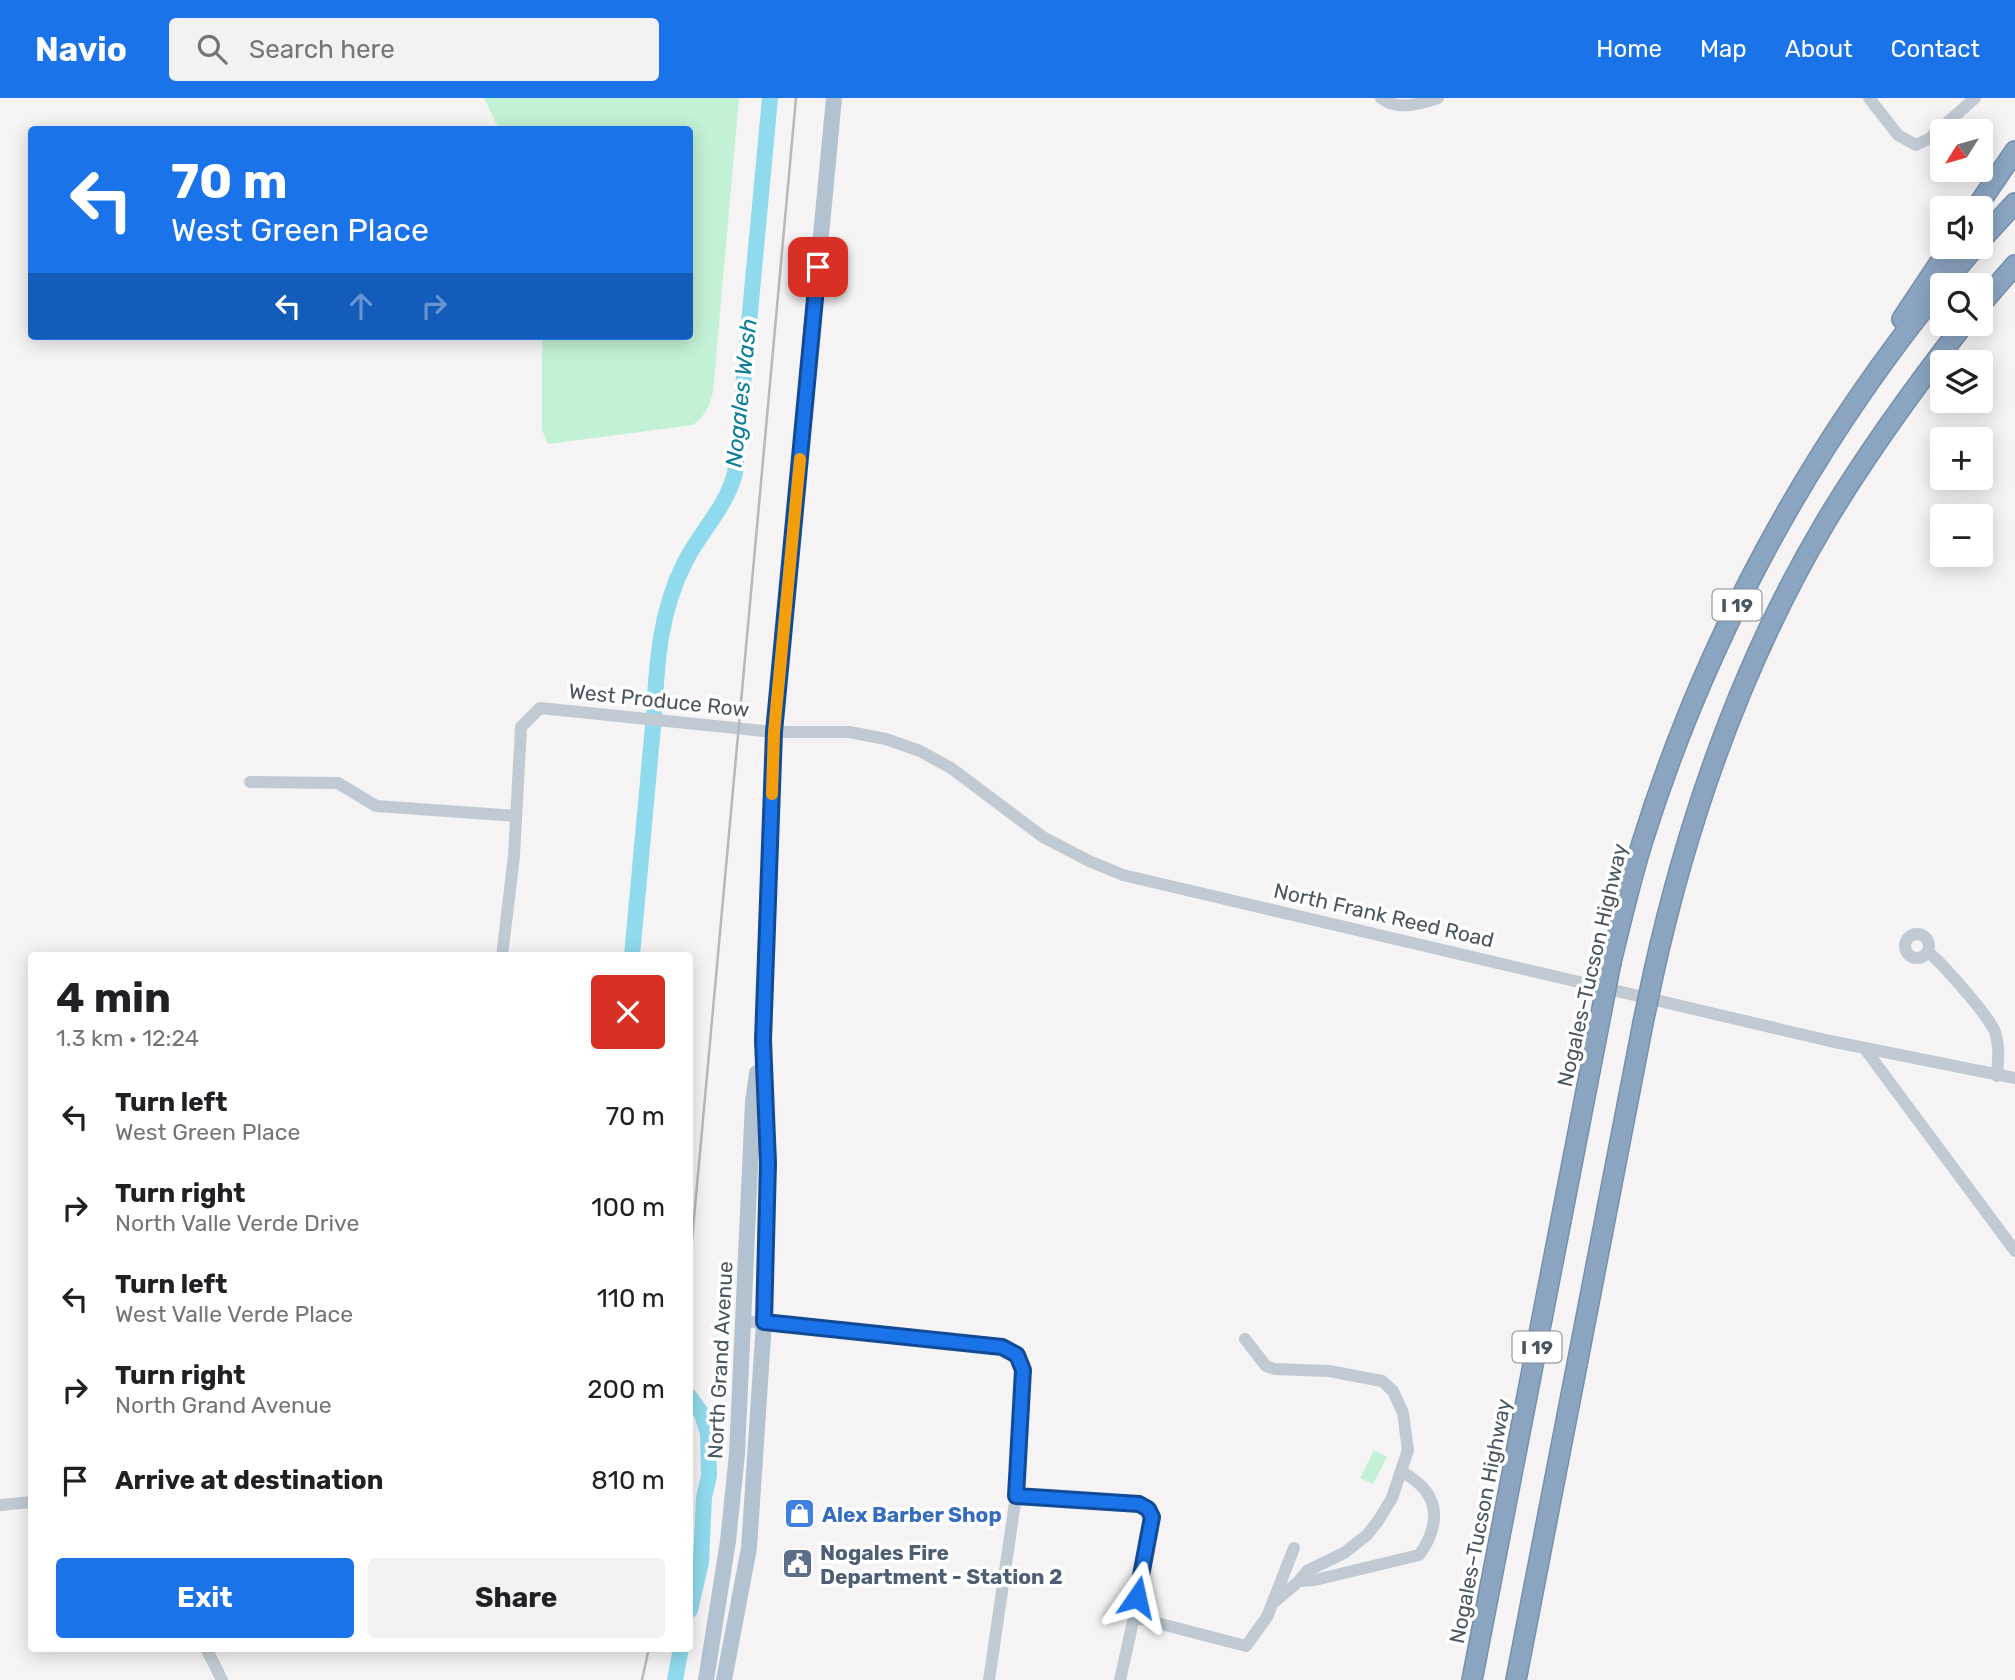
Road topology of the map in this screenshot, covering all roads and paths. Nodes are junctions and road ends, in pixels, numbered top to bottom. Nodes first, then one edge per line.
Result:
1 (834, 98) edge
2 (1381, 98) edge
3 (1438, 98) edge
4 (1869, 98) edge
5 (1975, 98) edge
6 (2015, 151) edge
7 (1984, 196) edge
8 (2015, 203) edge
9 (1993, 227) edge
10 (1942, 259) edge
11 (1965, 259) edge
12 (2015, 265) edge
13 (1954, 273) edge
14 (2015, 278) edge
15 (1993, 290) edge
16 (1930, 303) edge
17 (1993, 303) edge
18 (1955, 336) edge
19 (1962, 336) edge
20 (1920, 380) junction
21 (1695, 698) junction
22 (774, 732) junction
23 (250, 782) dead end
24 (516, 816) junction
25 (502, 952) edge
26 (1927, 952) dead end
27 (763, 1040) junction
28 (1865, 1049) junction
29 (1997, 1076) junction
30 (2015, 1079) edge
31 (2015, 1251) edge
32 (744, 1321) junction
33 (764, 1322) junction
34 (1245, 1339) dead end
35 (1402, 1472) junction
36 (1016, 1496) junction
37 (28, 1502) edge
38 (0, 1505) edge
39 (1294, 1548) dead end
40 (1299, 1581) junction
41 (1272, 1604) junction
42 (1134, 1617) junction
43 (208, 1652) edge
44 (222, 1680) edge
45 (706, 1680) edge
46 (724, 1680) edge
47 (989, 1680) edge
48 (1120, 1680) edge
49 (1472, 1680) edge
50 (1516, 1680) edge

1 - 22 main road, North Grand Avenue
2 - 3 street
4 - 5 street
6 - 7 highway
8 - 9 highway
10 - 21 highway
11 - 13 highway, Nogales–Tucson Highway / I 19
12 - 15 highway
14 - 17 highway
16 - 21 highway, Nogales–Tucson Highway / I 19
18 - 20 highway, I 19
19 - 20 highway
20 - 50 highway, I 19, bridge
21 - 49 highway, Nogales–Tucson Highway / I 19, bridge
22 - 24 street, West Produce Row
22 - 27 main road, North Grand Avenue
22 - 28 street, North Frank Reed Road
23 - 24 street
24 - 25 street
26 - 29 street
27 - 32 main road, North Grand Avenue
27 - 33 main road, North Grand Avenue
28 - 29 street, North Frank Reed Road
28 - 31 street
29 - 30 street, North Frank Reed Road
32 - 33 street
32 - 45 main road, North Grand Avenue
33 - 36 street
33 - 46 main road, North Grand Avenue
34 - 35 street
35 - 40 street
35 - 40 street
36 - 42 street
36 - 47 street
37 - 38 street
39 - 41 street
40 - 41 street
41 - 42 street
42 - 48 street
43 - 44 street

